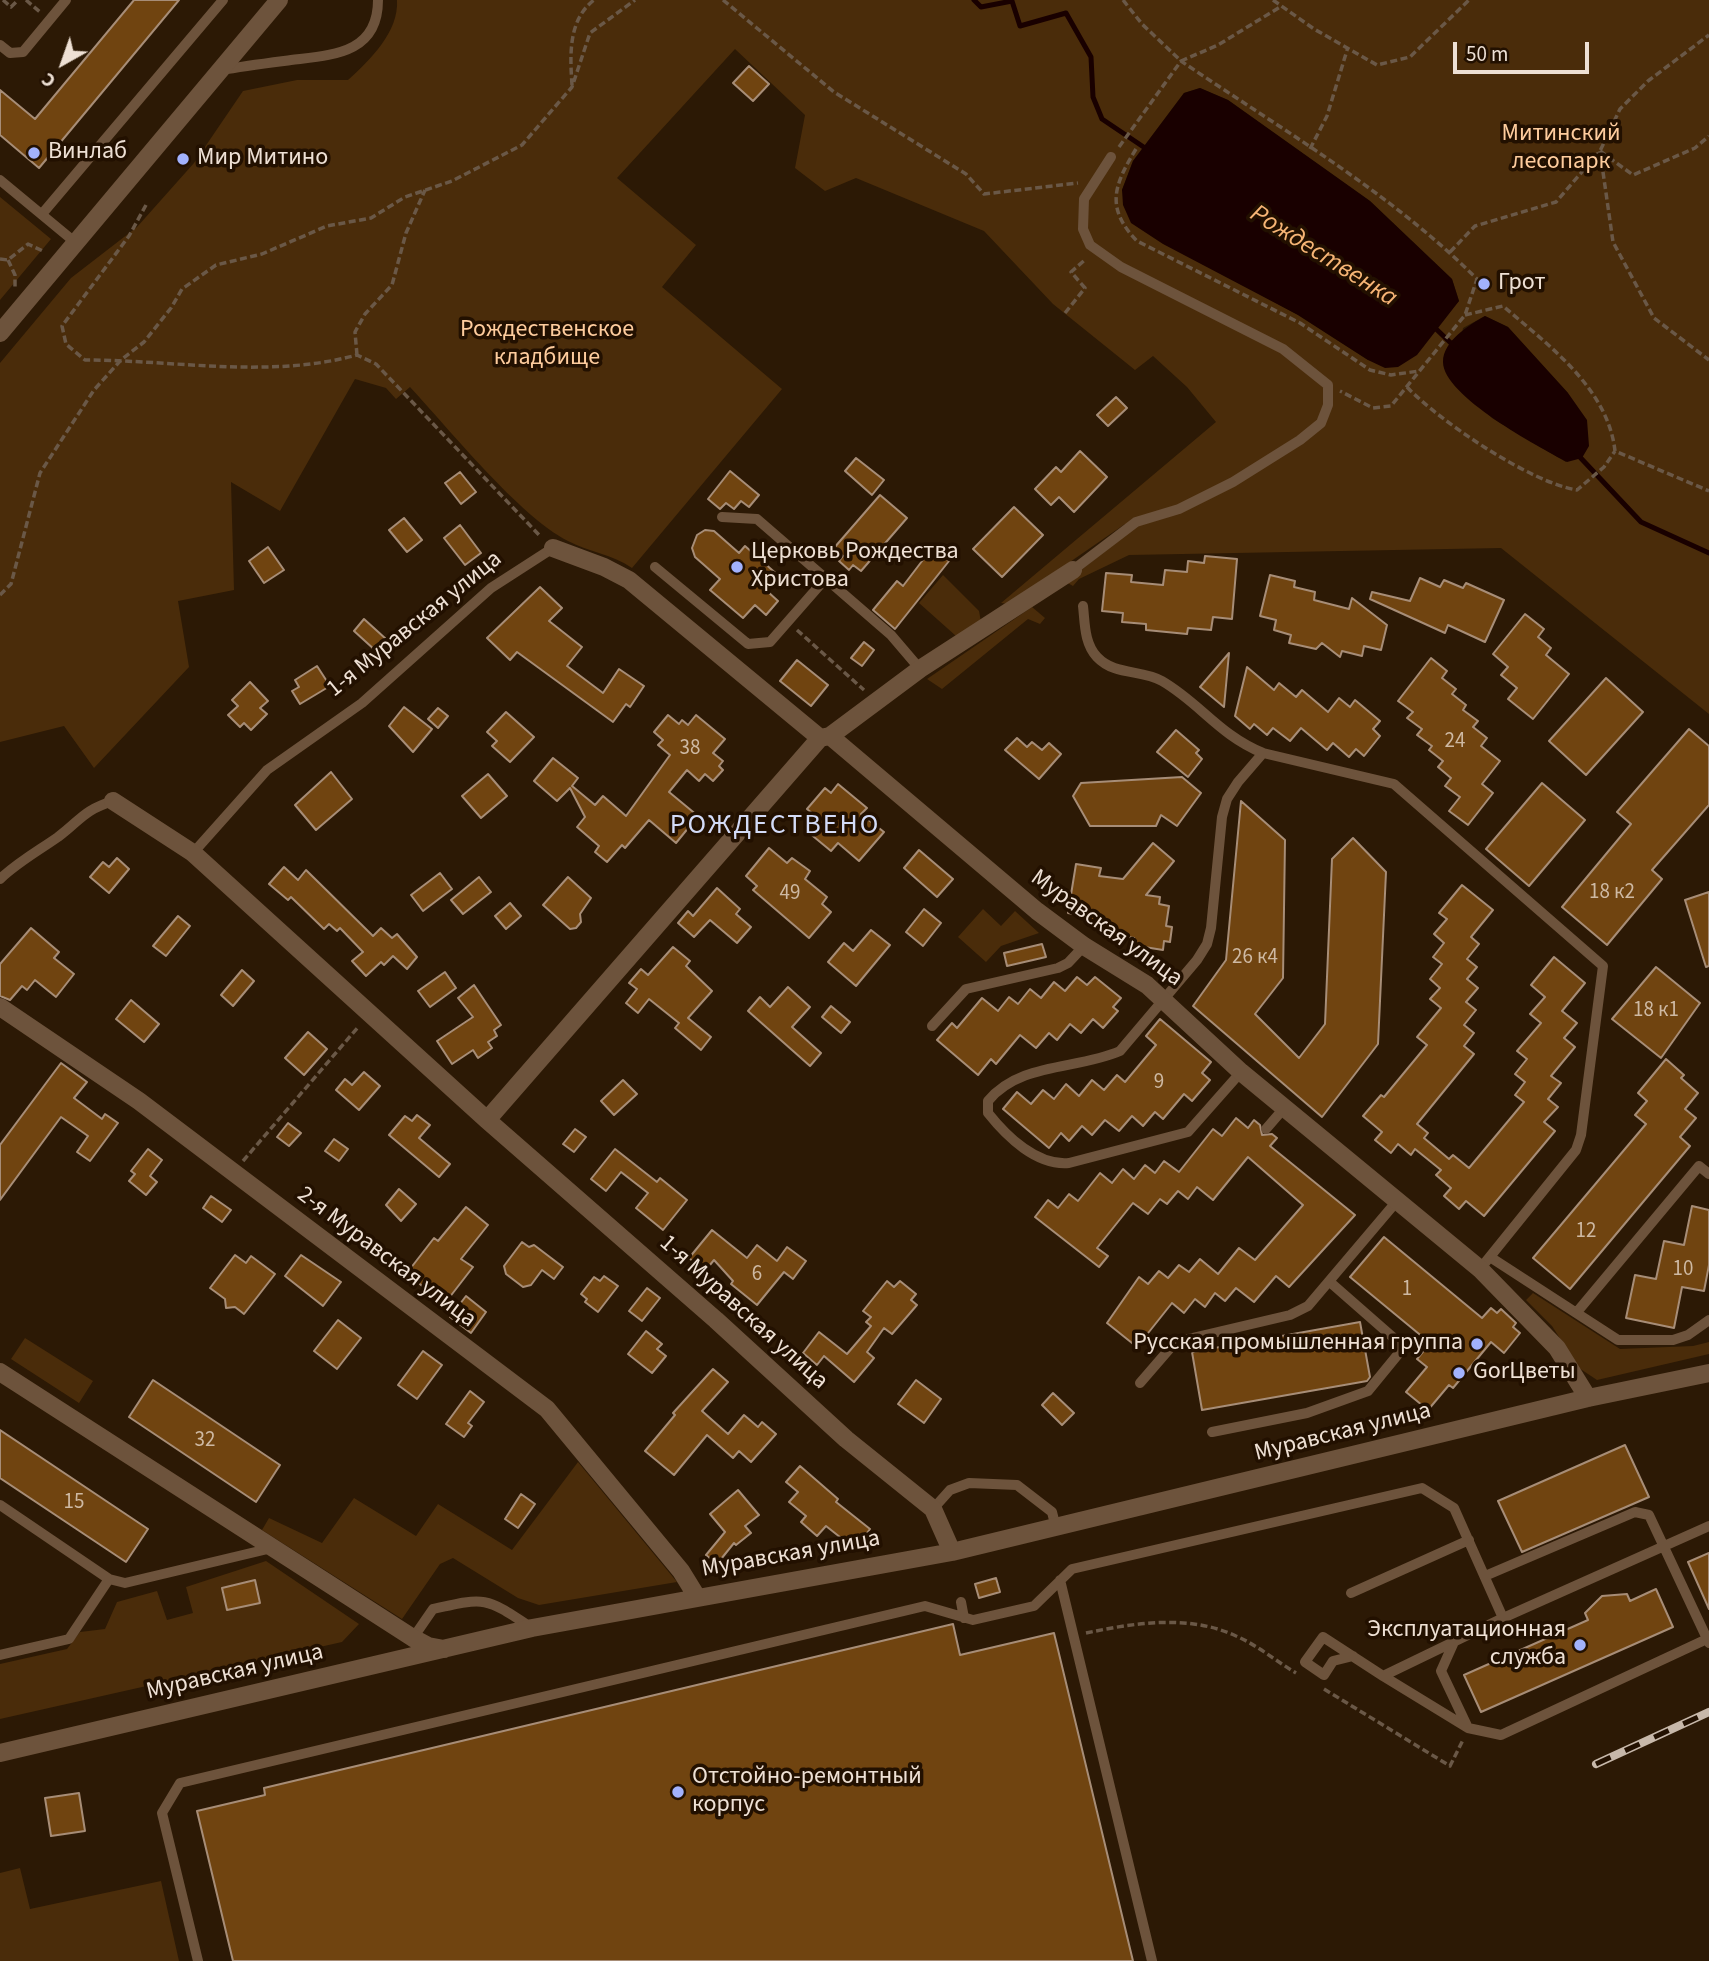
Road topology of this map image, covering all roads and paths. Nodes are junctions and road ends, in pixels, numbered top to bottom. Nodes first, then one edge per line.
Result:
1 (3, 0) edge
2 (18, 0) edge
3 (66, 0) edge
4 (223, 0) edge
5 (279, 0) edge
6 (378, 0) edge
7 (594, 0) edge
8 (635, 0) edge
9 (723, 0) edge
10 (1123, 0) edge
11 (1273, 0) edge
12 (1469, 0) edge
13 (1281, 6) junction
14 (1709, 35) edge
15 (0, 45) edge
16 (1348, 47) junction
17 (1181, 61) junction
18 (220, 70) junction
19 (572, 87) junction
20 (1709, 135) edge
21 (1136, 149) dead end
22 (1310, 149) junction
23 (1600, 151) junction
24 (1111, 157) joint
25 (0, 180) edge
26 (1095, 180) junction
27 (425, 190) junction
28 (146, 205) dead end
29 (41, 214) junction
30 (76, 243) junction
31 (1095, 250) junction
32 (45, 251) dead end
33 (1450, 252) junction
34 (0, 259) edge
35 (8, 260) junction
36 (15, 288) dead end
37 (1065, 313) dead end
38 (1465, 316) junction
39 (0, 333) edge
40 (357, 355) junction
41 (121, 360) junction
42 (1709, 360) edge
43 (1421, 371) junction
44 (1328, 385) junction
45 (1407, 387) junction
46 (1615, 451) junction
47 (1709, 491) edge
48 (722, 517) dead end
49 (553, 548) junction
50 (655, 566) dead end
51 (1073, 570) joint
52 (826, 578) junction
53 (0, 595) edge
54 (1083, 606) dead end
55 (788, 622) junction
56 (920, 669) junction
57 (876, 701) junction
58 (825, 737) junction
59 (1263, 753) junction
60 (113, 801) joint
61 (193, 853) junction
62 (0, 879) edge
63 (1083, 946) junction
64 (1164, 1001) junction
65 (0, 1007) edge
66 (370, 1014) junction
67 (932, 1026) dead end
68 (1241, 1072) junction
69 (1284, 1107) junction
70 (486, 1120) junction
71 (1266, 1129) dead end
72 (242, 1162) dead end
73 (1709, 1174) edge
74 (1398, 1201) junction
75 (1485, 1263) junction
76 (1331, 1283) junction
77 (1577, 1312) junction
78 (1709, 1320) edge
79 (0, 1372) edge
80 (1709, 1373) edge
81 (1140, 1384) dead end
82 (1588, 1398) junction
83 (1212, 1432) dead end
84 (0, 1505) edge
85 (933, 1509) junction
86 (1709, 1525) edge
87 (1056, 1529) junction
88 (1469, 1541) junction
89 (1663, 1547) junction
90 (273, 1548) junction
91 (952, 1552) junction
92 (1485, 1576) junction
93 (109, 1579) junction
94 (1060, 1580) junction
95 (1350, 1593) dead end
96 (697, 1597) junction
97 (961, 1602) dead end
98 (964, 1618) junction
99 (1503, 1618) junction
100 (532, 1628) junction
101 (1074, 1636) junction
102 (413, 1638) junction
103 (1708, 1641) edge
104 (1454, 1642) junction
105 (447, 1649) junction
106 (0, 1655) edge
107 (1353, 1656) junction
108 (1383, 1676) junction
109 (1305, 1678) dead end
110 (1316, 1685) dead end
111 (1468, 1728) junction
112 (0, 1753) edge
113 (198, 1961) edge
114 (1153, 1961) edge

1 - 2 path
3 - 15 lane
4 - 29 lane
5 - 18 street
6 - 18 lane
7 - 19 path
8 - 19 path
9 - 26 path
10 - 17 path
11 - 13 path
12 - 16 path
13 - 16 path
13 - 17 path
14 - 23 path
16 - 22 path
17 - 22 path
17 - 24 path
18 - 30 street
19 - 27 path
20 - 23 path
21 - 43 path
22 - 33 path
23 - 33 path
23 - 42 path
24 - 26 lane
25 - 29 lane
26 - 31 lane
27 - 40 path
27 - 41 path
28 - 41 path
29 - 30 lane
30 - 39 street
31 - 37 path
31 - 44 lane
32 - 35 path
33 - 38 path
34 - 35 path
35 - 36 path
38 - 43 path
38 - 46 path
40 - 41 path
40 - 49 path
41 - 53 path
43 - 45 path
44 - 45 path
44 - 51 lane
45 - 46 path
46 - 47 path
48 - 52 lane
49 - 58 street
49 - 61 lane, 1-я Муравская улица
50 - 55 lane
51 - 56 street
52 - 55 lane
52 - 56 lane
54 - 59 lane
55 - 57 path
56 - 57 street
57 - 58 street
58 - 63 street, Муравская улица
58 - 70 street
59 - 64 lane
59 - 75 lane
60 - 61 street, 1-я Муравская улица
60 - 62 lane
61 - 66 street, 1-я Муравская улица
63 - 64 street, Муравская улица
63 - 67 lane
64 - 68 street, Муравская улица
64 - 68 lane
65 - 96 street, 2-я Муравская улица
66 - 70 street, 1-я Муравская улица
66 - 72 path
68 - 69 street, Муравская улица
69 - 71 lane
69 - 74 street, Муравская улица
70 - 85 street, 1-я Муравская улица
73 - 77 lane
74 - 75 street, Муравская улица
74 - 76 lane
75 - 77 lane
75 - 82 street, Муравская улица
76 - 81 lane
76 - 83 lane
77 - 78 lane
79 - 90 street
80 - 82 street, Муравская улица
82 - 87 street, Муравская улица
84 - 93 lane
85 - 87 lane
85 - 91 street, 1-я Муравская улица
86 - 89 lane
87 - 91 street, Муравская улица
88 - 92 lane
88 - 94 lane
88 - 95 lane
89 - 92 lane
89 - 99 lane
89 - 103 lane
90 - 93 lane
90 - 102 street
91 - 96 street, Муравская улица
92 - 99 lane
93 - 106 lane
94 - 98 lane
94 - 101 lane
96 - 100 street, Муравская улица
97 - 98 lane
98 - 113 lane
99 - 104 lane
100 - 102 lane
100 - 105 street, Муравская улица
101 - 109 path
101 - 114 lane
102 - 105 street
103 - 111 lane
104 - 108 lane
104 - 111 lane
105 - 112 street, Муравская улица
107 - 107 lane
107 - 108 lane
108 - 111 lane
110 - 111 path

